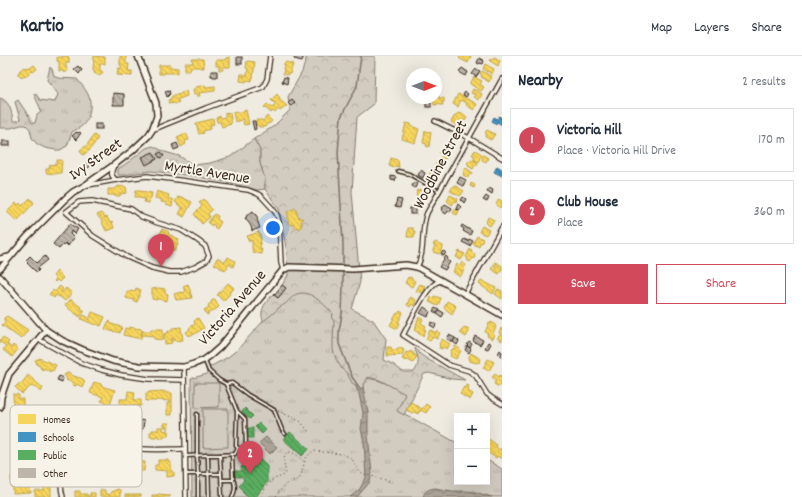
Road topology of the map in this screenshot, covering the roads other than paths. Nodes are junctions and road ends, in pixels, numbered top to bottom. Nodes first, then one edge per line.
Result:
1 (138, 56) edge
2 (270, 56) edge
3 (502, 79) edge
4 (435, 121) dead end
5 (152, 130) junction
6 (469, 138) junction
7 (502, 158) edge
8 (114, 166) junction
9 (398, 171) dead end
10 (116, 180) junction
11 (84, 186) junction
12 (439, 191) junction
13 (58, 206) junction
14 (66, 212) junction
15 (502, 227) edge
16 (10, 257) junction
17 (0, 259) edge
18 (417, 267) junction
19 (0, 269) edge
20 (283, 270) junction
21 (0, 277) edge
22 (442, 281) junction
23 (465, 294) junction
24 (502, 315) edge
25 (46, 330) junction
26 (38, 339) junction
27 (204, 360) junction
28 (184, 367) junction
29 (184, 380) junction
30 (226, 384) junction
31 (502, 404) edge
32 (0, 407) edge
33 (237, 411) junction
34 (197, 414) dead end
35 (285, 434) dead end
36 (238, 448) junction
37 (142, 449) edge
38 (185, 449) junction
39 (232, 454) junction
40 (197, 455) junction
41 (207, 455) junction
42 (185, 456) junction
43 (220, 456) junction
44 (185, 474) junction
45 (198, 474) junction
46 (208, 474) junction
47 (221, 474) junction
48 (222, 480) junction
49 (233, 480) junction
50 (63, 487) edge
51 (63, 497) edge
52 (186, 497) edge
53 (198, 497) edge
54 (209, 497) edge
55 (222, 497) edge
56 (232, 497) edge

1 - 5 street, Ivy Street
2 - 5 street
3 - 6 street, Woodbine Street
4 - 6 street
5 - 8 street, Ivy Street
6 - 7 street
6 - 12 street, Woodbine Street
8 - 10 street
8 - 11 street, Ivy Street
9 - 12 lane
10 - 11 street, Myrtle Avenue
10 - 20 street, Myrtle Avenue
11 - 13 street, Ivy Street
12 - 18 street, Woodbine Street
13 - 14 street
13 - 16 street, Ivy Street
14 - 14 street
15 - 23 street
16 - 17 street
16 - 19 street, Ivy Street
18 - 20 street, Victoria Avenue
18 - 22 street, Victoria Avenue
20 - 27 street, Victoria Avenue
21 - 25 street, Victoria Avenue
22 - 23 street, Victoria Avenue
22 - 31 street
23 - 24 street, Victoria Avenue
25 - 26 street
25 - 28 street, Victoria Avenue
26 - 29 street
26 - 32 street
27 - 28 street, Victoria Avenue
27 - 30 lane
28 - 29 street
29 - 38 street
30 - 33 lane
30 - 35 lane
33 - 36 lane
33 - 36 lane
34 - 40 lane
36 - 39 lane
37 - 38 street
38 - 42 street
39 - 43 lane
39 - 49 lane
40 - 41 lane
40 - 42 lane
40 - 45 lane
41 - 43 lane
41 - 46 lane
42 - 44 street
43 - 47 lane
44 - 45 lane
44 - 52 street
45 - 46 lane
45 - 53 lane
46 - 47 lane
46 - 54 lane
47 - 48 lane
48 - 49 lane
48 - 55 lane
49 - 56 lane
50 - 51 street

